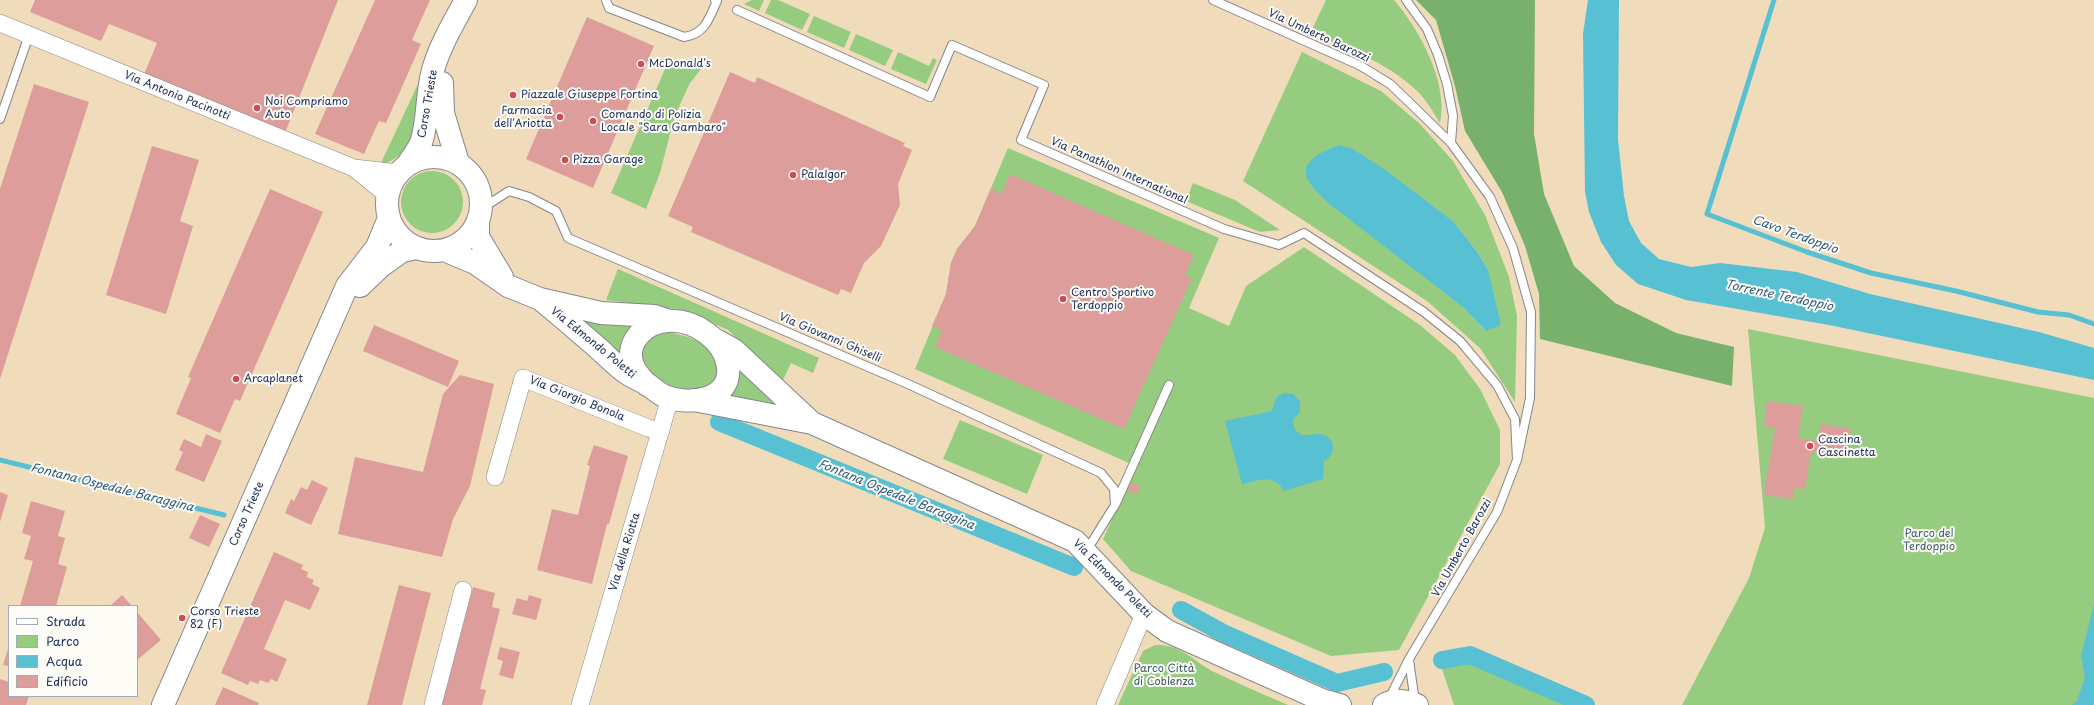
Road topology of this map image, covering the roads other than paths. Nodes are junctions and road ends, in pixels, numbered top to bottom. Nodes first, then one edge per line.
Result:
1 (466, 0) edge
2 (481, 0) edge
3 (606, 0) edge
4 (1213, 0) edge
5 (1406, 0) edge
6 (716, 1) edge
7 (737, 10) dead end
8 (0, 23) edge
9 (29, 35) junction
10 (0, 119) edge
11 (1451, 143) junction
12 (458, 163) junction
13 (354, 168) junction
14 (403, 168) junction
15 (387, 195) junction
16 (479, 215) junction
17 (388, 218) junction
18 (417, 248) junction
19 (444, 250) junction
20 (508, 286) junction
21 (540, 300) junction
22 (669, 321) junction
23 (332, 324) junction
24 (715, 340) junction
25 (648, 385) junction
26 (1169, 385) dead end
27 (670, 398) junction
28 (694, 400) junction
29 (812, 423) junction
30 (661, 431) junction
31 (1517, 460) junction
32 (495, 477) dead end
33 (1115, 505) junction
34 (1086, 552) junction
35 (463, 590) dead end
36 (1144, 614) junction
37 (1409, 659) junction
38 (1330, 703) edge
39 (1386, 704) edge
40 (162, 705) edge
41 (433, 705) edge
42 (580, 705) edge
43 (1105, 705) edge
44 (1416, 705) edge

1 - 14 street, Corso Trieste
2 - 12 street, Corso Trieste
3 - 6 lane
4 - 11 lane, Via Umberto Barozzi
5 - 11 lane
7 - 31 lane, Via Panathlon International
8 - 9 street, Via Antonio Pacinotti
9 - 10 lane
9 - 13 street, Via Antonio Pacinotti
11 - 31 lane, Via Umberto Barozzi
12 - 14 street
12 - 16 street
13 - 14 street, Via Antonio Pacinotti
13 - 15 street, Via Antonio Pacinotti
14 - 15 street
15 - 17 street
16 - 19 street
16 - 20 street
16 - 33 lane, Via Giovanni Ghiselli
17 - 18 street
17 - 23 street, Corso Trieste
18 - 19 street
18 - 23 street, Corso Trieste
19 - 20 street, Via Edmondo Poletti
20 - 21 street, Via Edmondo Poletti
21 - 22 street, Via Edmondo Poletti
21 - 25 street, Via Edmondo Poletti
22 - 24 street
22 - 25 street
23 - 40 street, Corso Trieste
24 - 28 street
24 - 29 street, Via Edmondo Poletti
25 - 27 street
26 - 33 lane
27 - 28 street
27 - 30 street, Via della Riotta
28 - 29 street, Via Edmondo Poletti
29 - 34 street, Via Edmondo Poletti
30 - 32 street, Via Giorgio Bonola
30 - 42 street, Via della Riotta
31 - 37 lane, Via Umberto Barozzi
33 - 34 lane
34 - 36 street, Via Edmondo Poletti
35 - 41 street
36 - 38 street, Via Edmondo Poletti
36 - 43 street
37 - 39 lane, Via Umberto Barozzi
37 - 44 lane
39 - 44 street

